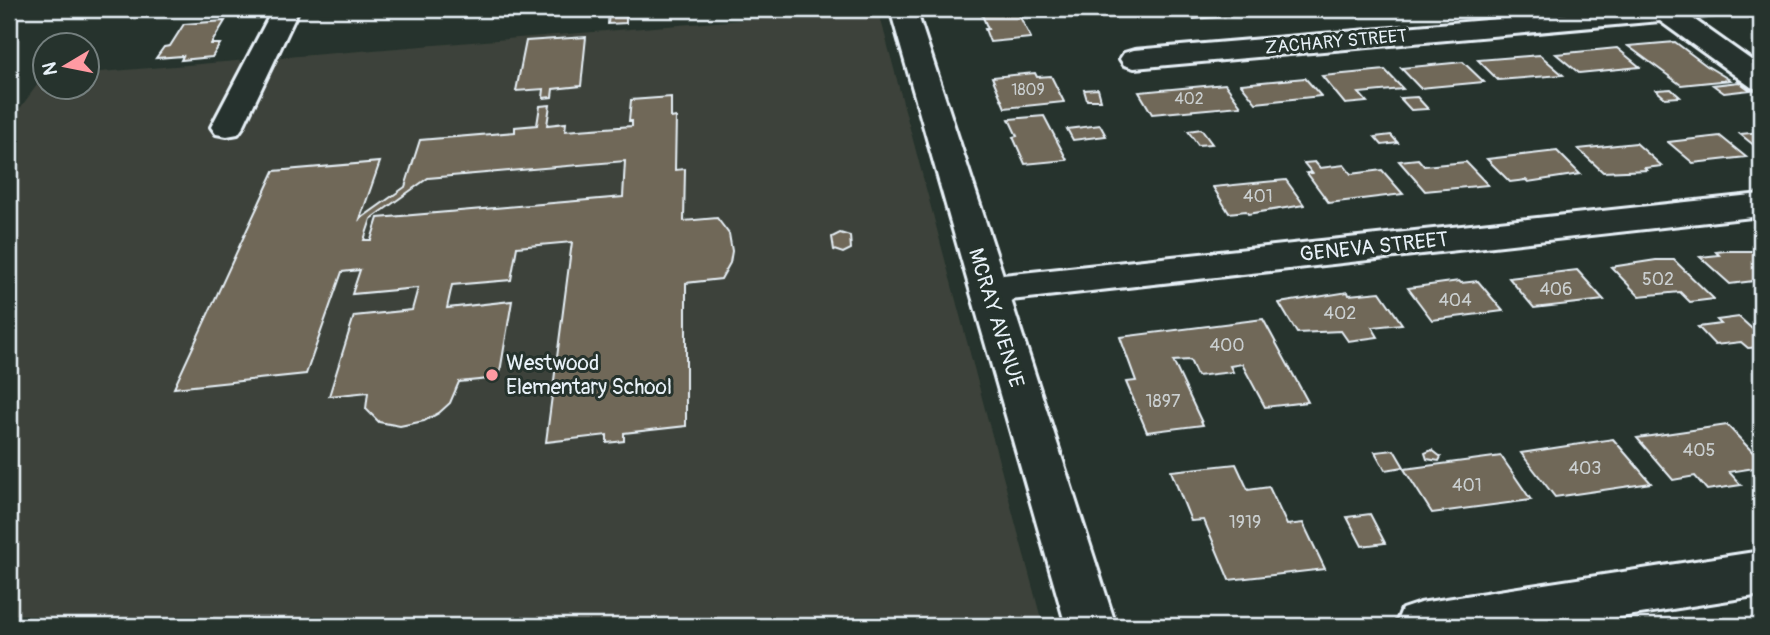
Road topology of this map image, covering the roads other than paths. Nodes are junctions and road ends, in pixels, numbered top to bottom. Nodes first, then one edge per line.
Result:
1 (286, 9) edge
2 (903, 9) edge
3 (1706, 9) edge
4 (1629, 12) edge
5 (1665, 12) junction
6 (1134, 59) dead end
7 (1761, 81) edge
8 (227, 127) dead end
9 (1761, 205) edge
10 (988, 290) junction
11 (1761, 573) edge
12 (1091, 626) edge
13 (1420, 626) edge

1 - 8 street
2 - 10 street, MCRAY AVENUE
3 - 5 street, ZACHARY STREET
4 - 5 street, ZACHARY STREET
4 - 6 street, ZACHARY STREET
5 - 7 street
9 - 10 street, GENEVA STREET
10 - 12 street, MCRAY AVENUE
11 - 13 street

